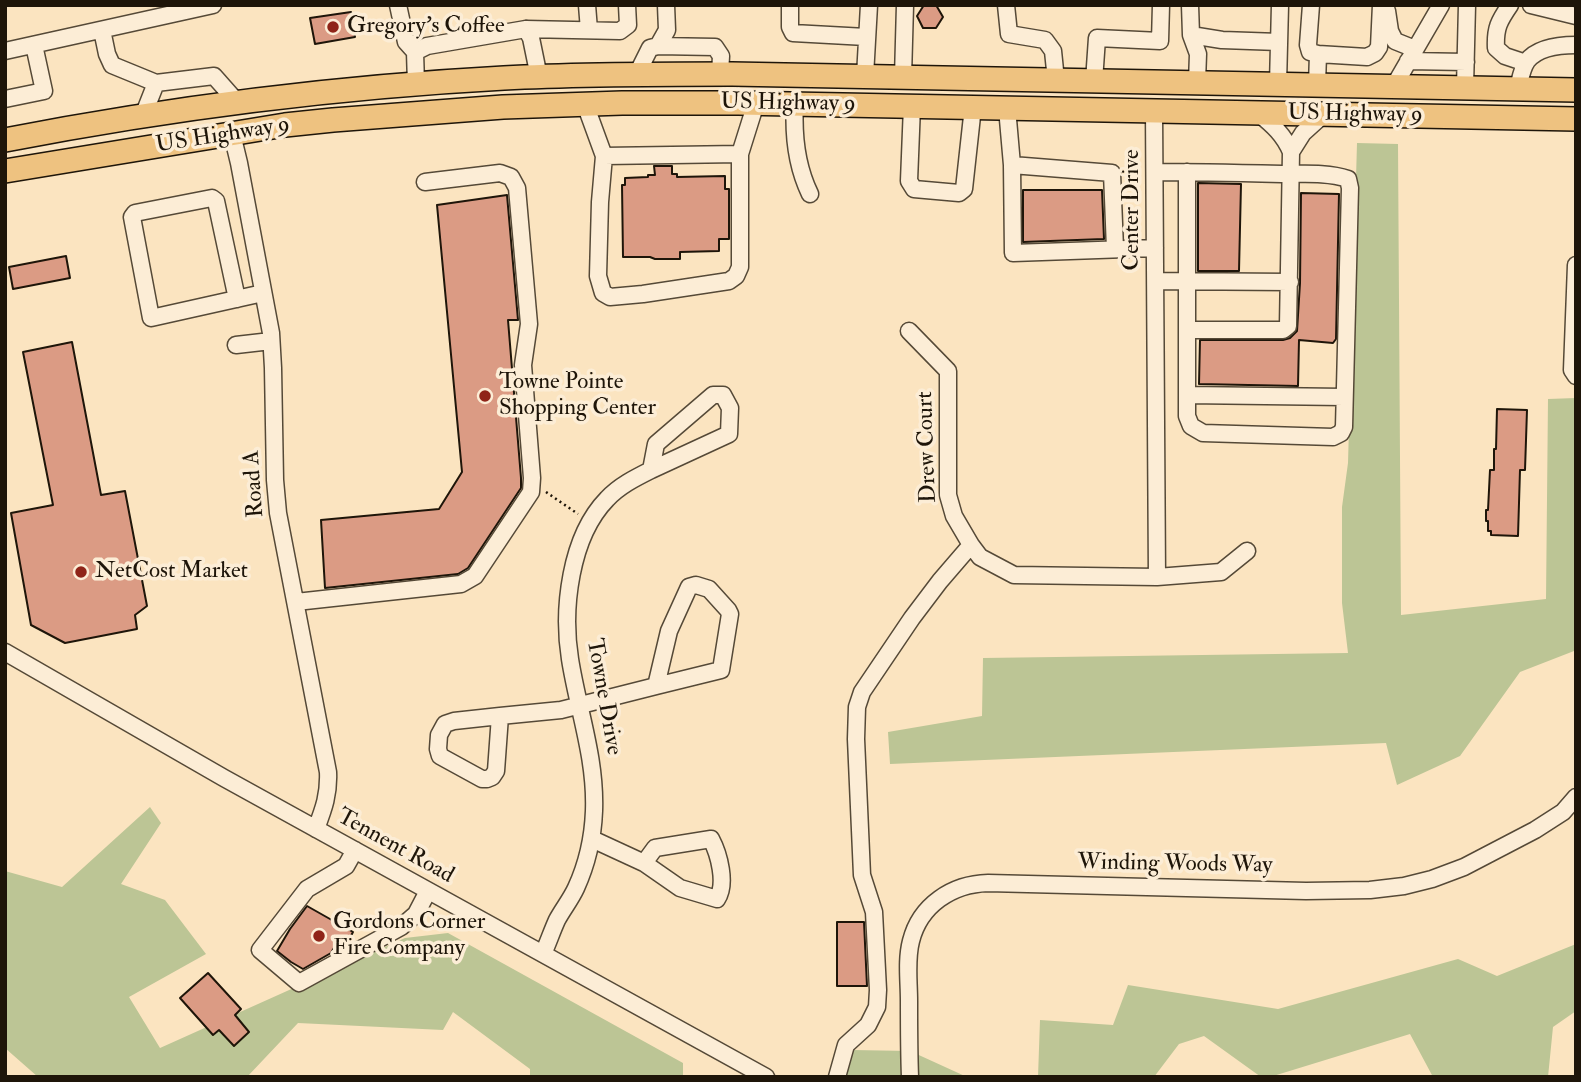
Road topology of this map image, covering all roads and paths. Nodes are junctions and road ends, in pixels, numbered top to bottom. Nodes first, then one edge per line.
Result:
1 (213, 5) edge
2 (397, 5) edge
3 (587, 5) edge
4 (627, 5) edge
5 (666, 5) edge
6 (790, 5) edge
7 (869, 5) edge
8 (905, 5) edge
9 (1006, 5) edge
10 (1161, 5) edge
11 (1190, 5) edge
12 (1280, 5) edge
13 (1311, 5) edge
14 (1381, 5) edge
15 (1388, 5) edge
16 (1441, 5) edge
17 (1467, 5) edge
18 (1510, 5) edge
19 (1531, 5) edge
20 (1576, 16) edge
21 (526, 29) junction
22 (102, 30) junction
23 (589, 30) junction
24 (1191, 35) junction
25 (866, 37) junction
26 (1279, 42) junction
27 (34, 45) junction
28 (1576, 45) edge
29 (658, 46) junction
30 (5, 51) edge
31 (415, 52) junction
32 (1318, 54) junction
33 (1412, 55) junction
34 (1367, 57) junction
35 (1466, 62) junction
36 (1526, 63) junction
37 (637, 74) junction
38 (720, 74) junction
39 (865, 76) junction
40 (539, 77) junction
41 (903, 77) junction
42 (1056, 80) junction
43 (1094, 81) junction
44 (1197, 82) junction
45 (156, 83) junction
46 (416, 84) junction
47 (1278, 84) junction
48 (1317, 85) junction
49 (1368, 86) junction
50 (1394, 86) junction
51 (1465, 88) junction
52 (1517, 89) junction
53 (1576, 90) edge
54 (5, 99) edge
55 (237, 102) junction
56 (756, 103) junction
57 (585, 104) junction
58 (795, 104) junction
59 (912, 106) junction
60 (973, 107) junction
61 (1007, 108) junction
62 (1154, 111) junction
63 (1258, 113) junction
64 (1324, 114) junction
65 (143, 116) junction
66 (1576, 119) edge
67 (232, 134) junction
68 (5, 140) edge
69 (1292, 152) junction
70 (740, 155) junction
71 (604, 156) junction
72 (1012, 165) junction
73 (5, 171) edge
74 (1155, 172) junction
75 (1187, 172) junction
76 (1291, 174) junction
77 (425, 182) dead end
78 (810, 194) dead end
79 (1155, 248) junction
80 (1115, 250) junction
81 (1576, 265) edge
82 (1156, 281) junction
83 (1187, 281) junction
84 (1290, 282) junction
85 (263, 293) junction
86 (237, 299) junction
87 (1187, 330) junction
88 (909, 331) dead end
89 (271, 341) junction
90 (236, 345) dead end
91 (1575, 375) edge
92 (1187, 395) junction
93 (1345, 397) junction
94 (651, 470) junction
95 (531, 483) junction
96 (590, 522) junction
97 (971, 545) junction
98 (1247, 551) dead end
99 (1157, 577) junction
100 (296, 602) junction
101 (5, 652) edge
102 (656, 687) junction
103 (580, 705) junction
104 (500, 716) junction
105 (1576, 797) edge
106 (316, 829) junction
107 (592, 839) junction
108 (355, 850) junction
109 (644, 863) junction
110 (428, 891) junction
111 (543, 954) junction
112 (766, 1077) edge
113 (836, 1077) edge
114 (910, 1077) edge

1 - 22 street
2 - 31 street
3 - 23 street
4 - 23 street
5 - 29 street
6 - 25 street
7 - 25 street
8 - 41 street
9 - 42 street
10 - 43 street
11 - 24 street
12 - 26 street
13 - 32 street
14 - 34 street
15 - 33 street
16 - 33 street
17 - 35 street
18 - 36 street
19 - 20 street
21 - 23 street
21 - 31 street
21 - 40 street
22 - 27 street
22 - 45 street
24 - 26 street
24 - 44 street
25 - 39 street
26 - 47 street
27 - 30 street
27 - 54 street
28 - 36 street
29 - 37 street
29 - 38 street
31 - 46 street
32 - 34 street
32 - 48 street
33 - 35 street
33 - 50 street
34 - 49 street
35 - 51 street
36 - 52 street
37 - 38 highway, US Highway 9
37 - 40 highway, US Highway 9
38 - 39 highway, US Highway 9
39 - 41 highway, US Highway 9
40 - 46 highway, US Highway 9
41 - 42 highway, US Highway 9
42 - 43 highway, US Highway 9
43 - 44 highway, US Highway 9
44 - 47 highway, US Highway 9
45 - 55 street
45 - 65 street
46 - 55 highway, US Highway 9
47 - 48 highway, US Highway 9
48 - 49 highway, US Highway 9
49 - 50 highway, US Highway 9
50 - 51 highway, US Highway 9
51 - 52 highway, US Highway 9
52 - 53 highway, US Highway 9
55 - 65 highway, US Highway 9
56 - 57 highway, US Highway 9
56 - 58 highway, US Highway 9
56 - 70 street
57 - 67 highway, US Highway 9
57 - 71 street
58 - 59 highway, US Highway 9
58 - 78 street
59 - 60 highway, US Highway 9
59 - 60 street
60 - 61 highway, US Highway 9
61 - 62 highway, US Highway 9
61 - 72 street
62 - 63 highway, US Highway 9
62 - 74 street, Center Drive
63 - 64 highway, US Highway 9
63 - 69 street
64 - 66 highway, US Highway 9
64 - 69 street
65 - 68 highway, US Highway 9
67 - 73 highway, US Highway 9
67 - 85 street, Road A
69 - 76 street
70 - 71 street
70 - 71 street
72 - 80 street
72 - 80 street
74 - 75 street
74 - 79 street, Center Drive
75 - 76 street
75 - 83 street
76 - 84 street
76 - 93 street
77 - 95 street
79 - 80 street
79 - 82 street, Center Drive
81 - 91 street
82 - 83 street
82 - 99 street, Center Drive
83 - 84 street
83 - 87 street
84 - 87 street
85 - 86 street
85 - 89 street, Road A
86 - 86 street
87 - 92 street
88 - 97 street, Drew Court
89 - 90 street
89 - 100 street, Road A
92 - 93 street
92 - 93 street
94 - 94 street, Towne Drive
94 - 96 street, Towne Drive
95 - 96 path
95 - 100 street
96 - 103 street, Towne Drive
97 - 99 street, Drew Court
97 - 113 street
98 - 99 street, Drew Court
100 - 106 street, Road A
101 - 106 street, Tennent Road
102 - 102 street
102 - 103 street
103 - 104 street
103 - 107 street, Towne Drive
104 - 104 street
105 - 114 street, Winding Woods Way
106 - 108 street, Tennent Road
107 - 109 street
107 - 111 street, Towne Drive
108 - 110 street, Tennent Road
108 - 110 street
109 - 109 street
110 - 111 street, Tennent Road
111 - 112 street, Tennent Road

